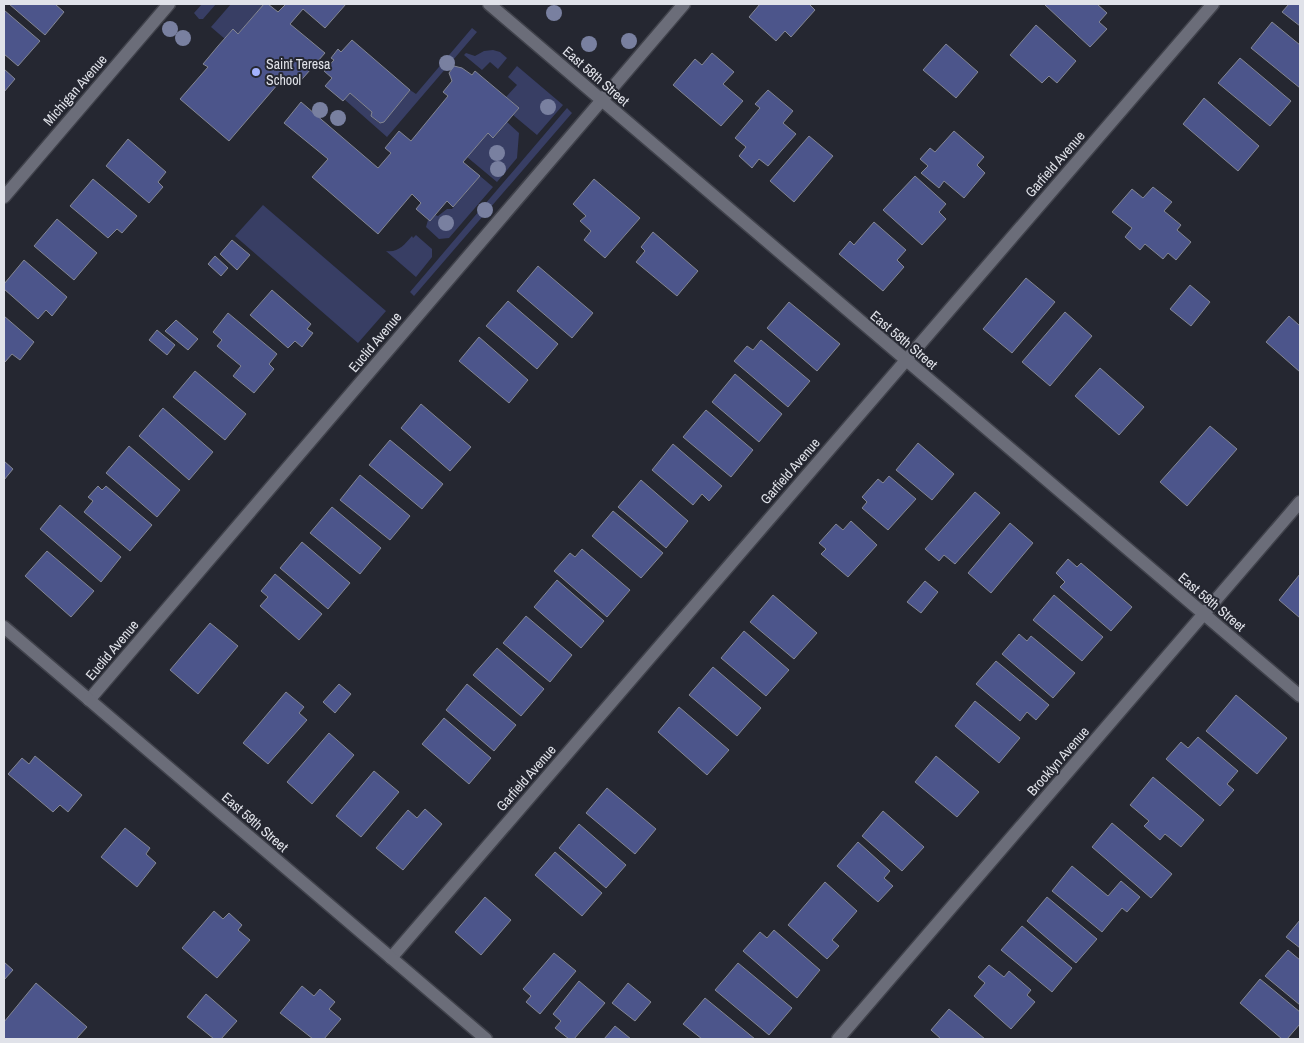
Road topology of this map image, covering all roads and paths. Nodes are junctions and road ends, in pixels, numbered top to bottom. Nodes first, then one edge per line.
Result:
1 (169, 4) edge
2 (489, 4) edge
3 (684, 4) edge
4 (1213, 4) edge
5 (601, 100) junction
6 (4, 197) edge
7 (906, 361) junction
8 (1300, 502) edge
9 (1204, 614) junction
10 (4, 627) edge
11 (1300, 696) edge
12 (89, 700) junction
13 (390, 958) junction
14 (486, 1039) edge
15 (838, 1039) edge

1 - 6 street, Michigan Avenue
2 - 5 street, East 58th Street
3 - 5 street, Euclid Avenue
4 - 7 street, Garfield Avenue
5 - 7 street, East 58th Street
5 - 12 street, Euclid Avenue
7 - 9 street, East 58th Street
7 - 13 street, Garfield Avenue
8 - 9 street, Brooklyn Avenue
9 - 11 street, East 58th Street
9 - 15 street, Brooklyn Avenue
10 - 12 street, East 59th Street
12 - 13 street, East 59th Street
13 - 14 street, East 59th Street

